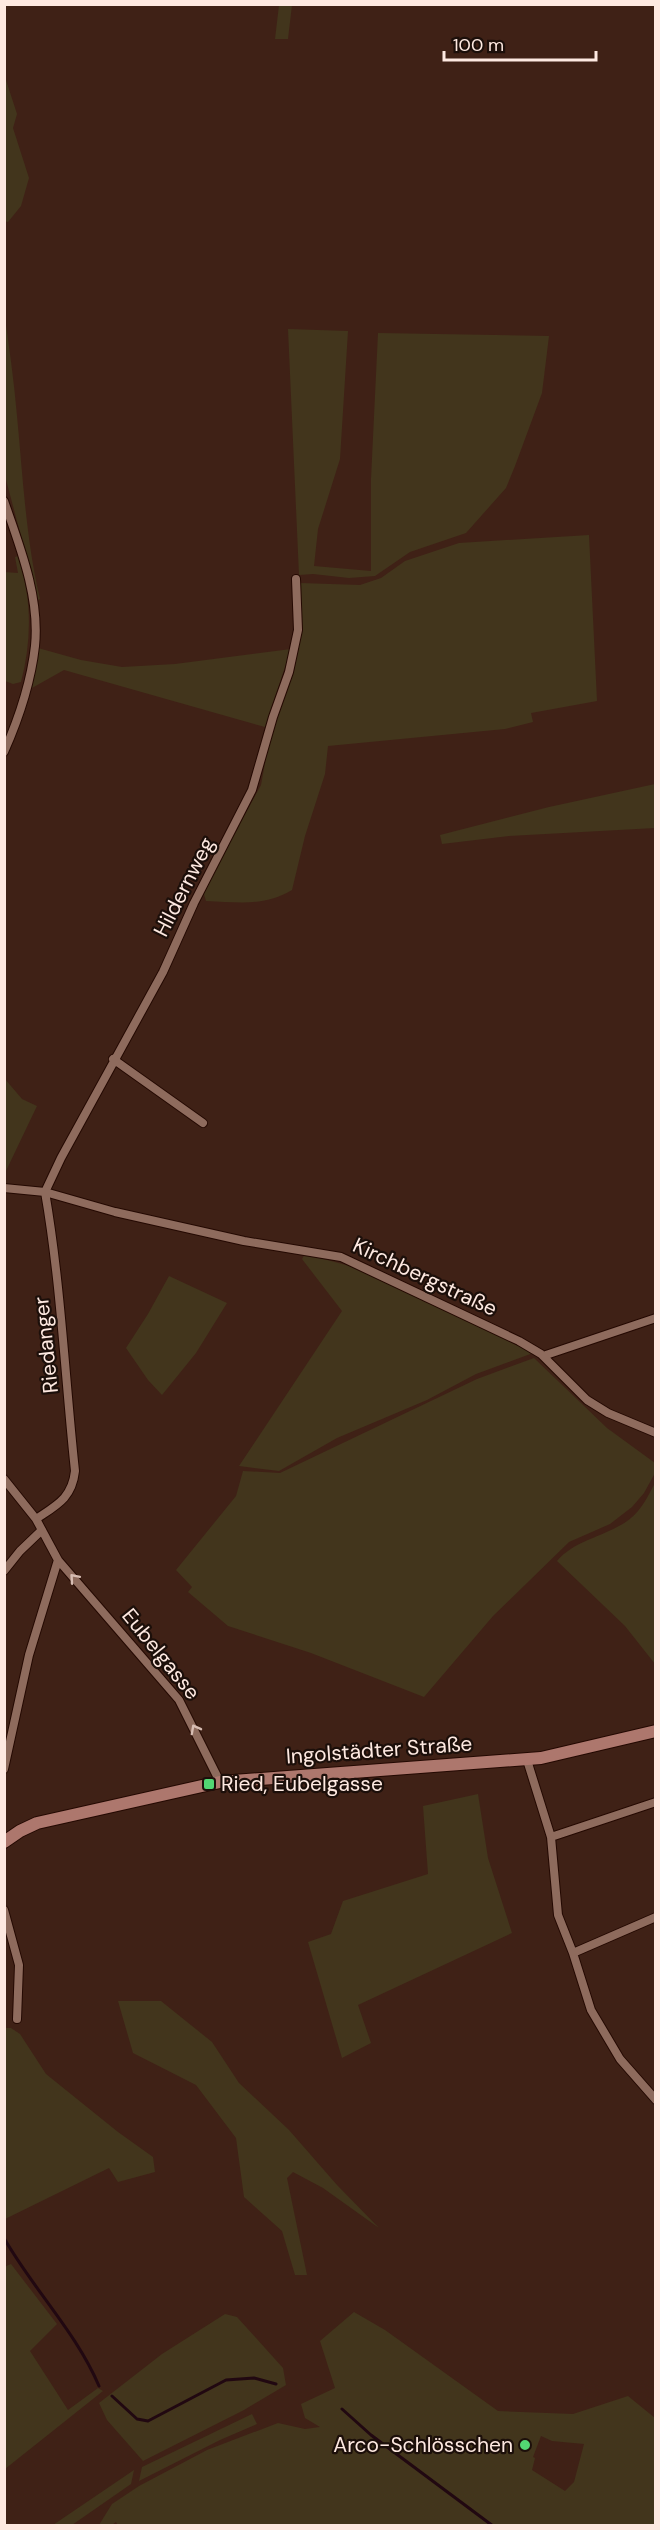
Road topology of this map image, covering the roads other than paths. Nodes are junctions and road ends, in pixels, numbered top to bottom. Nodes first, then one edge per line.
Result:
1 (4, 501) edge
2 (296, 579) dead end
3 (4, 752) edge
4 (113, 1059) junction
5 (203, 1123) dead end
6 (4, 1188) edge
7 (45, 1192) junction
8 (656, 1318) edge
9 (543, 1356) junction
10 (656, 1433) edge
11 (4, 1479) edge
12 (36, 1519) junction
13 (42, 1530) junction
14 (58, 1560) junction
15 (4, 1571) edge
16 (656, 1731) edge
17 (527, 1760) junction
18 (4, 1769) edge
19 (220, 1782) junction
20 (656, 1802) edge
21 (6, 1837) edge
22 (551, 1838) junction
23 (4, 1910) edge
24 (656, 1917) edge
25 (573, 1953) junction
26 (17, 2019) dead end
27 (656, 2086) edge
28 (646, 2091) junction
29 (656, 2100) edge

1 - 3 street
2 - 4 street, Hildernweg
4 - 5 street
4 - 7 street, Hildernweg
6 - 7 street
7 - 9 street, Kirchbergstraße
7 - 12 street, Riedanger
8 - 9 street
9 - 10 street, Kirchbergstraße
11 - 12 street, Eubelgasse
12 - 13 street, Eubelgasse
13 - 14 street, Eubelgasse
13 - 15 street
14 - 18 street
19 -> 14 street, Eubelgasse
16 - 17 main road, Ingolstädter Straße
17 - 19 main road, Ingolstädter Straße
17 - 22 street
19 - 21 main road, Ingolstädter Straße
20 - 22 street
22 - 25 street
23 - 26 street
24 - 25 street
25 - 28 street
27 - 28 street
28 - 29 street

